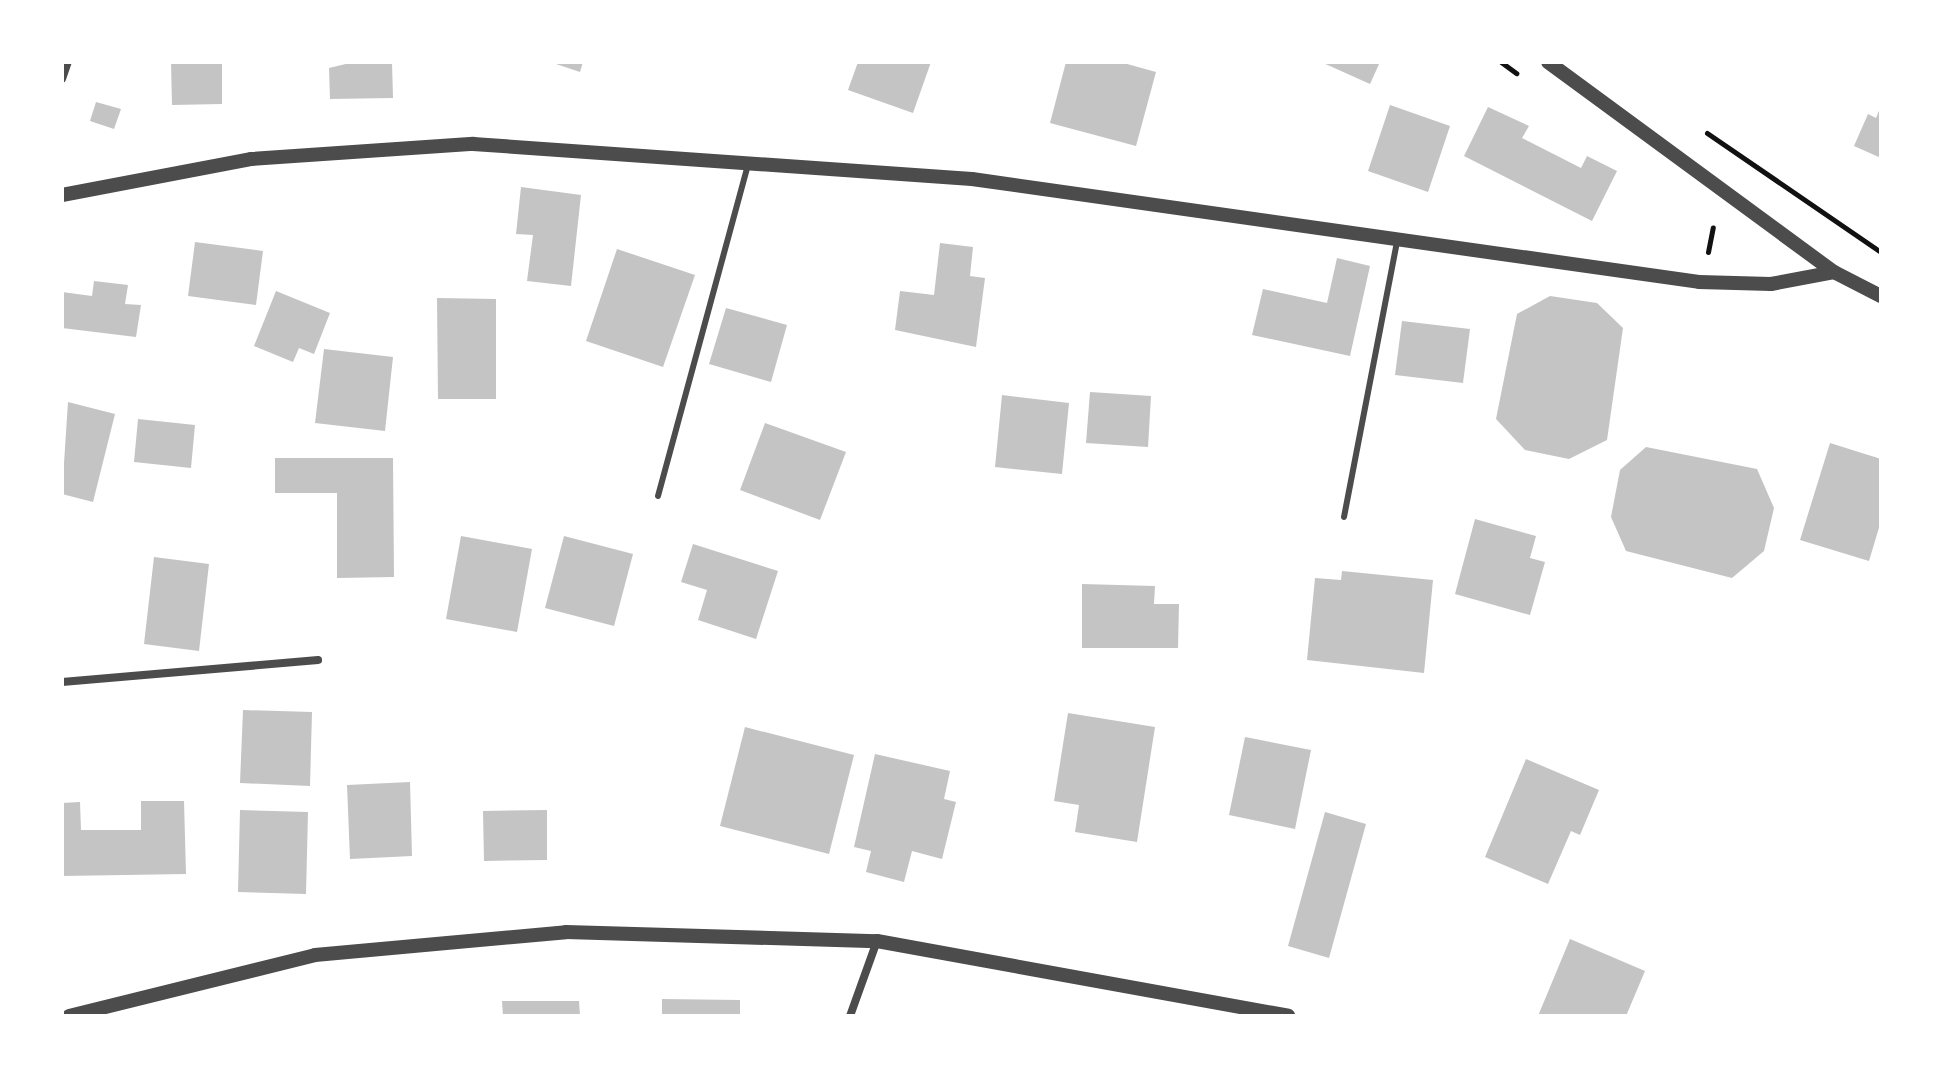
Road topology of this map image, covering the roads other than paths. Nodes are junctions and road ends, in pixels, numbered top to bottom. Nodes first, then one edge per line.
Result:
1 (68, 62) edge
2 (1548, 62) edge
3 (62, 79) edge
4 (749, 161) junction
5 (62, 195) edge
6 (1398, 238) junction
7 (1834, 272) junction
8 (1881, 296) edge
9 (658, 496) dead end
10 (1344, 517) dead end
11 (318, 660) dead end
12 (62, 682) edge
13 (877, 941) junction
14 (69, 1016) edge
15 (850, 1016) edge
16 (1288, 1016) edge

1 - 3 street
2 - 7 street
4 - 5 street
4 - 6 street
4 - 9 lane
6 - 7 street
6 - 10 lane
7 - 8 street
11 - 12 street
13 - 14 street
13 - 15 street
13 - 16 street

